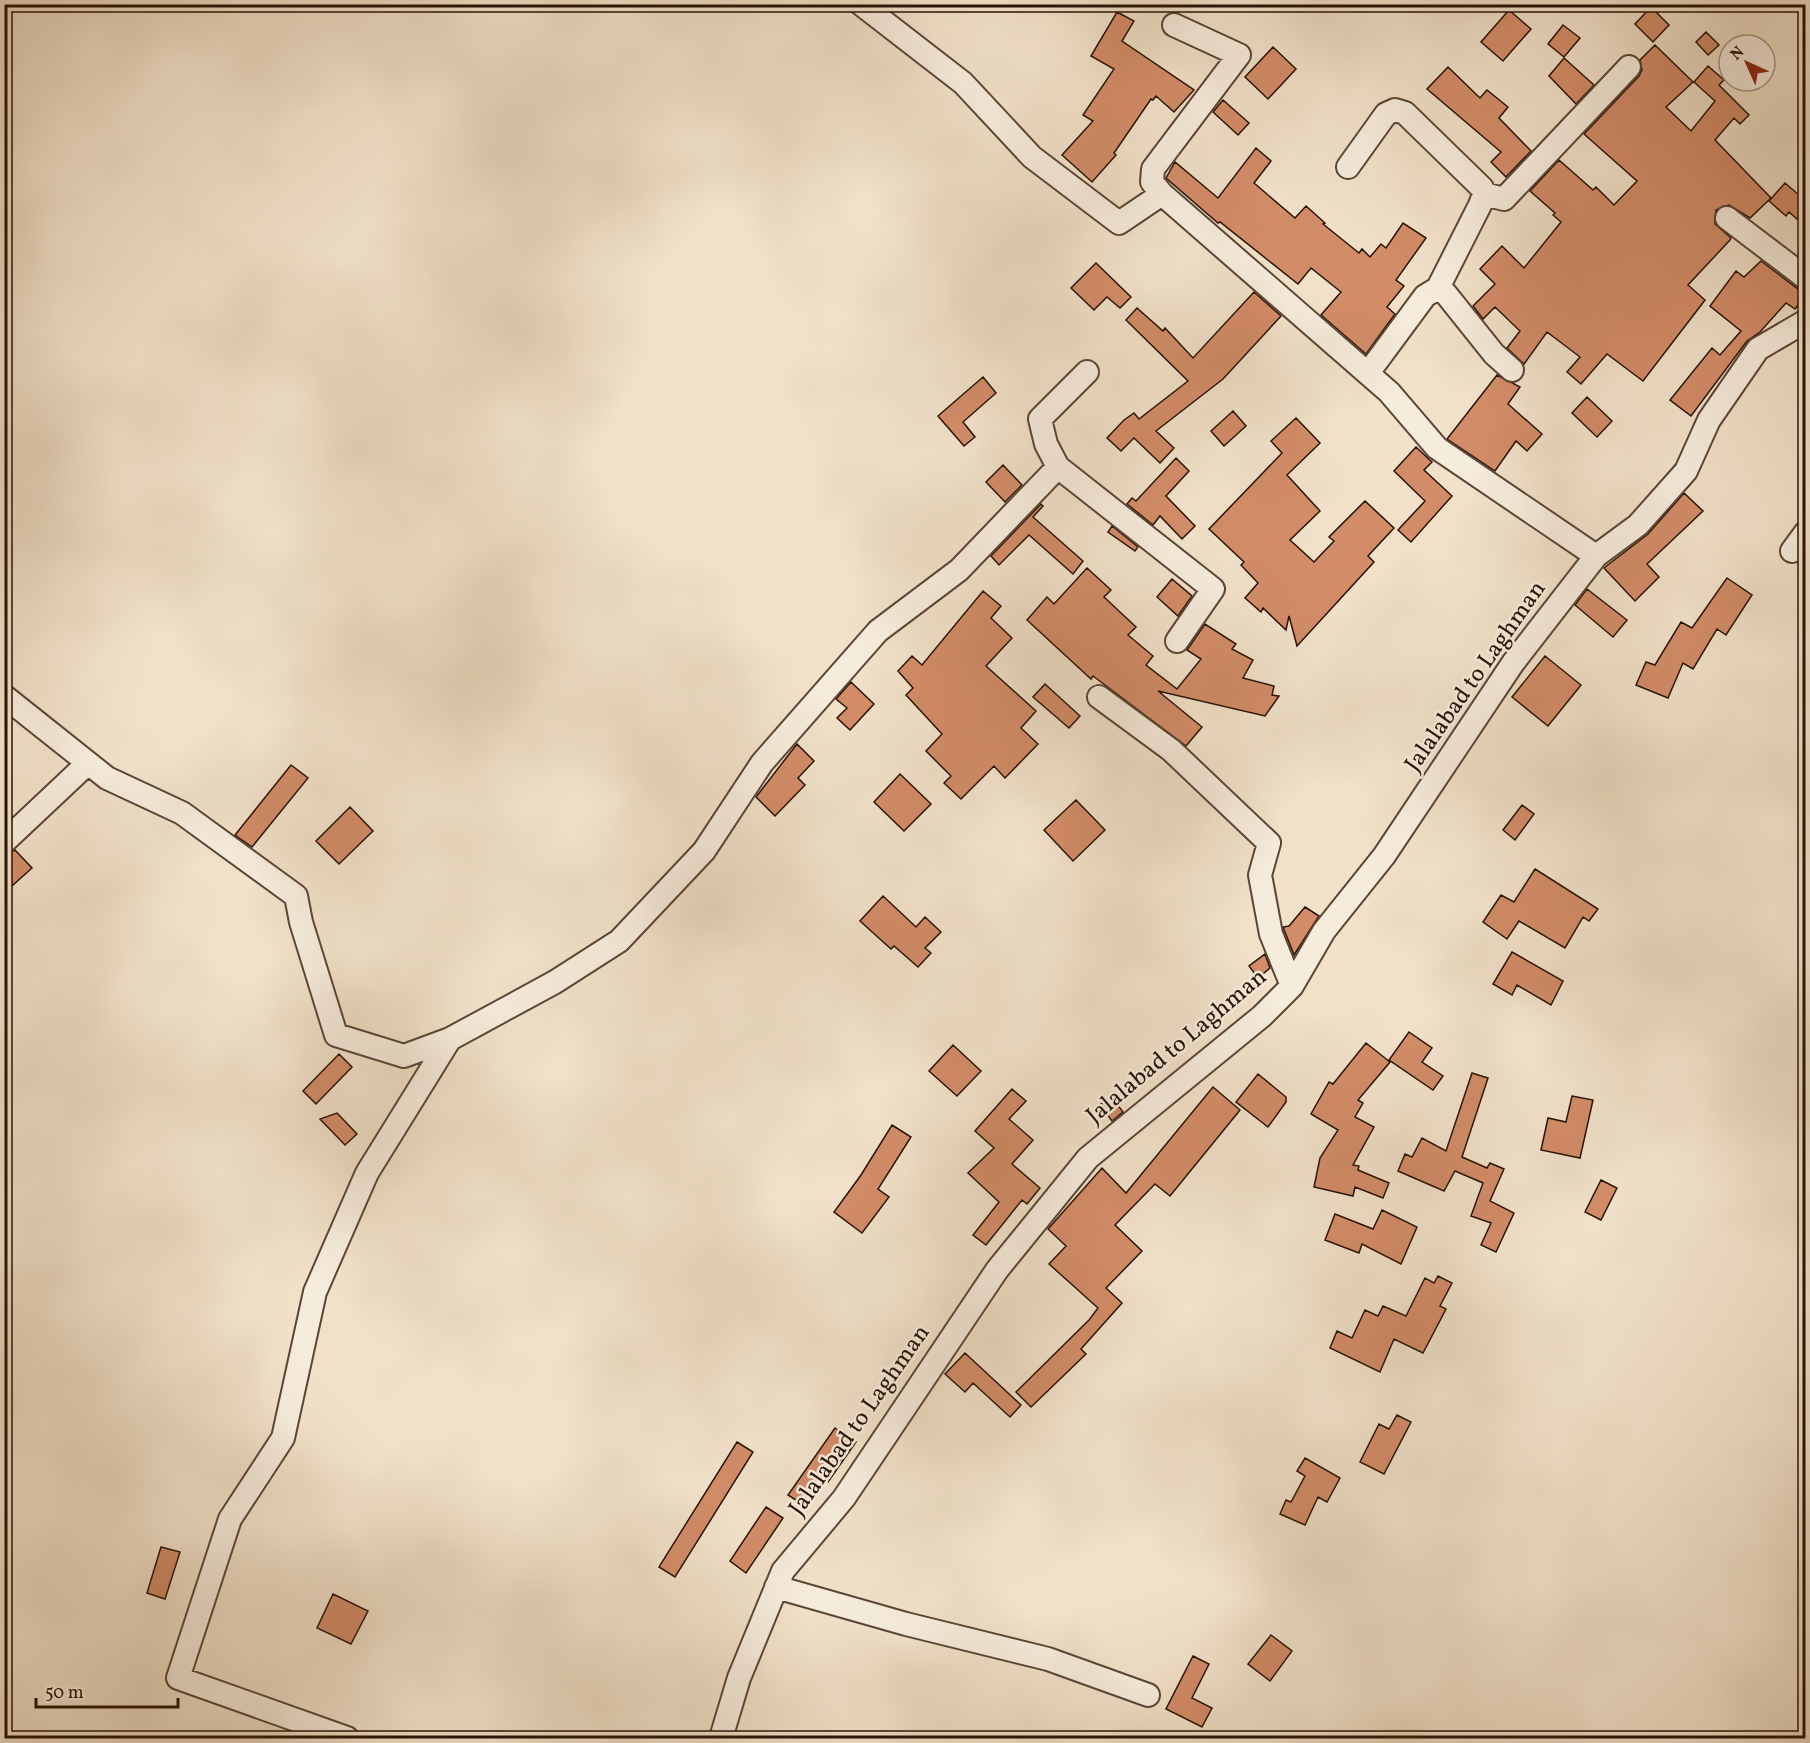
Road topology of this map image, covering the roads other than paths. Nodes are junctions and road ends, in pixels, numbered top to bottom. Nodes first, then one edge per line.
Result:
1 (861, 4) edge
2 (1174, 26) dead end
3 (1629, 67) dead end
4 (1348, 167) dead end
5 (1162, 194) junction
6 (1484, 194) junction
7 (1727, 218) dead end
8 (1806, 278) edge
9 (1438, 288) junction
10 (1806, 321) edge
11 (1512, 370) dead end
12 (1087, 372) dead end
13 (1368, 373) junction
14 (1058, 467) junction
15 (1806, 532) edge
16 (1792, 551) dead end
17 (1596, 556) junction
18 (1177, 641) dead end
19 (4, 696) edge
20 (1099, 697) dead end
21 (88, 763) junction
22 (4, 842) edge
23 (1292, 986) junction
24 (450, 1039) junction
25 (776, 1587) junction
26 (1148, 1695) dead end
27 (346, 1738) edge
28 (721, 1738) edge

1 - 5 street
2 - 5 street
3 - 6 street
4 - 6 street
5 - 13 street
6 - 9 street
7 - 8 street
9 - 11 street
9 - 13 street
10 - 17 street, Jalalabad to Laghman
12 - 14 street
13 - 17 street
14 - 18 street
14 - 24 street
15 - 16 street
17 - 23 street, Jalalabad to Laghman
19 - 21 street
20 - 23 street
21 - 22 street
21 - 24 street
23 - 25 street, Jalalabad to Laghman
24 - 27 street
25 - 26 street
25 - 28 street, Jalalabad to Laghman

